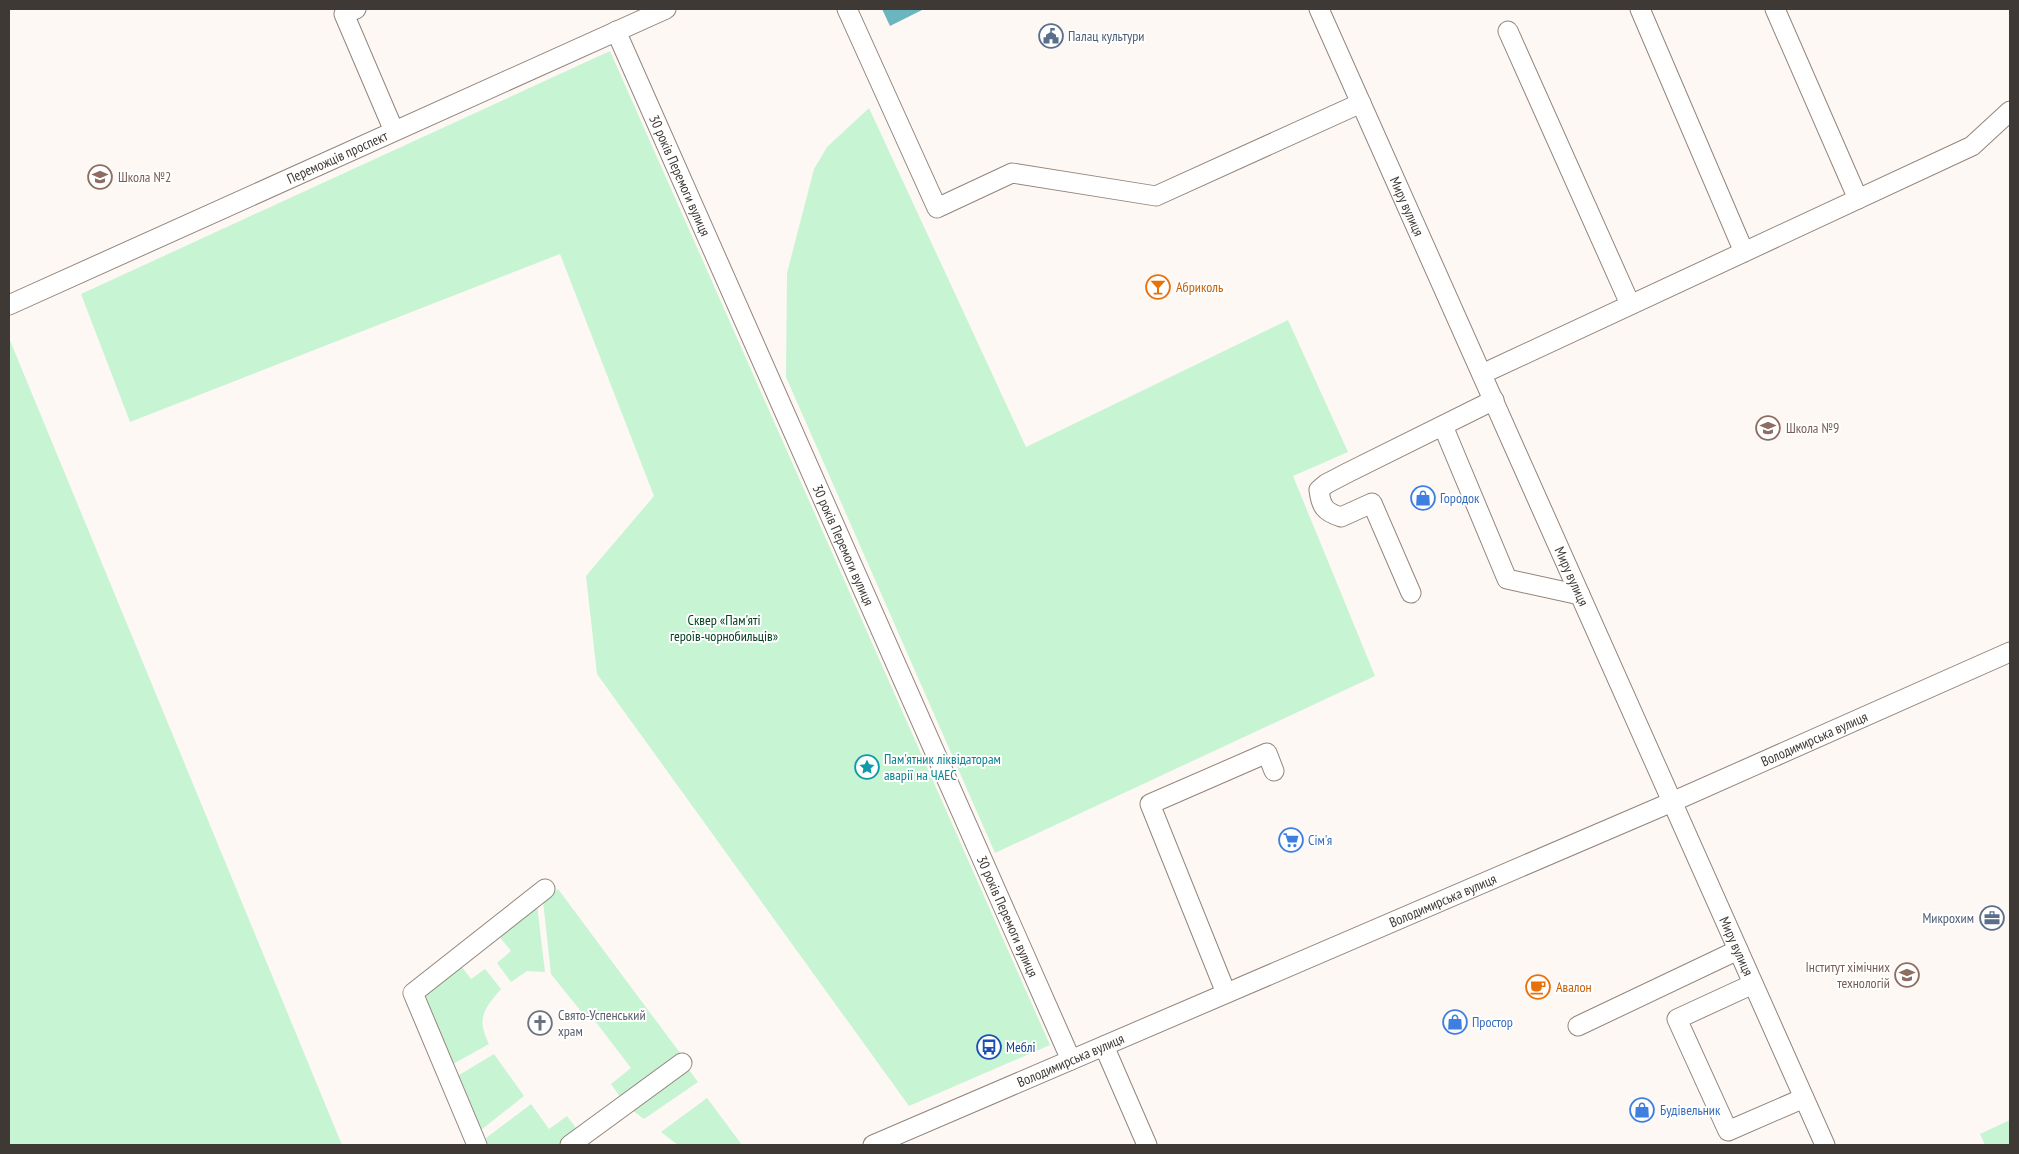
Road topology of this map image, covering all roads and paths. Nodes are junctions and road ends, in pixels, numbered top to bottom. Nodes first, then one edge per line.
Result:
1 (356, 9) edge
2 (666, 9) edge
3 (846, 9) edge
4 (1319, 9) edge
5 (1640, 9) edge
6 (1775, 9) edge
7 (635, 15) edge
8 (616, 31) junction
9 (1508, 31) dead end
10 (1361, 104) junction
11 (2010, 111) edge
12 (394, 131) junction
13 (1858, 199) junction
14 (1744, 252) junction
15 (1630, 304) junction
16 (9, 305) edge
17 (1482, 374) junction
18 (1494, 400) junction
19 (1443, 426) junction
20 (1411, 593) dead end
21 (1580, 595) junction
22 (2010, 652) edge
23 (1274, 771) dead end
24 (1672, 802) junction
25 (544, 889) dead end
26 (1738, 950) junction
27 (1753, 984) junction
28 (1226, 993) junction
29 (1578, 1026) dead end
30 (1104, 1046) junction
31 (1070, 1060) junction
32 (682, 1063) dead end
33 (1804, 1098) junction
34 (477, 1145) edge
35 (570, 1145) edge
36 (873, 1145) edge
37 (1147, 1145) edge
38 (1825, 1145) edge

1 - 12 street
2 - 7 street, Переможців проспект
3 - 10 street
4 - 10 street, Миру вулиця
5 - 14 street
6 - 13 street
7 - 8 street, Переможців проспект
8 - 12 street, Переможців проспект
8 - 31 street, 30 років Перемоги вулиця
9 - 15 street
10 - 17 street, Миру вулиця
11 - 13 street
12 - 16 street, Переможців проспект
13 - 14 street
14 - 15 street
15 - 17 street
17 - 18 street, Миру вулиця
18 - 19 street
18 - 21 street, Миру вулиця
19 - 20 street
19 - 21 street
21 - 24 street, Миру вулиця
22 - 24 street, Володимирська вулиця
23 - 28 street
24 - 26 street, Миру вулиця
24 - 28 street, Володимирська вулиця
25 - 34 street
26 - 27 street, Миру вулиця
26 - 29 street
27 - 33 street, Миру вулиця
27 - 33 street
28 - 30 street, Володимирська вулиця
30 - 31 street, Володимирська вулиця
30 - 37 street
31 - 36 street, Володимирська вулиця
32 - 35 street
33 - 38 street, Миру вулиця

